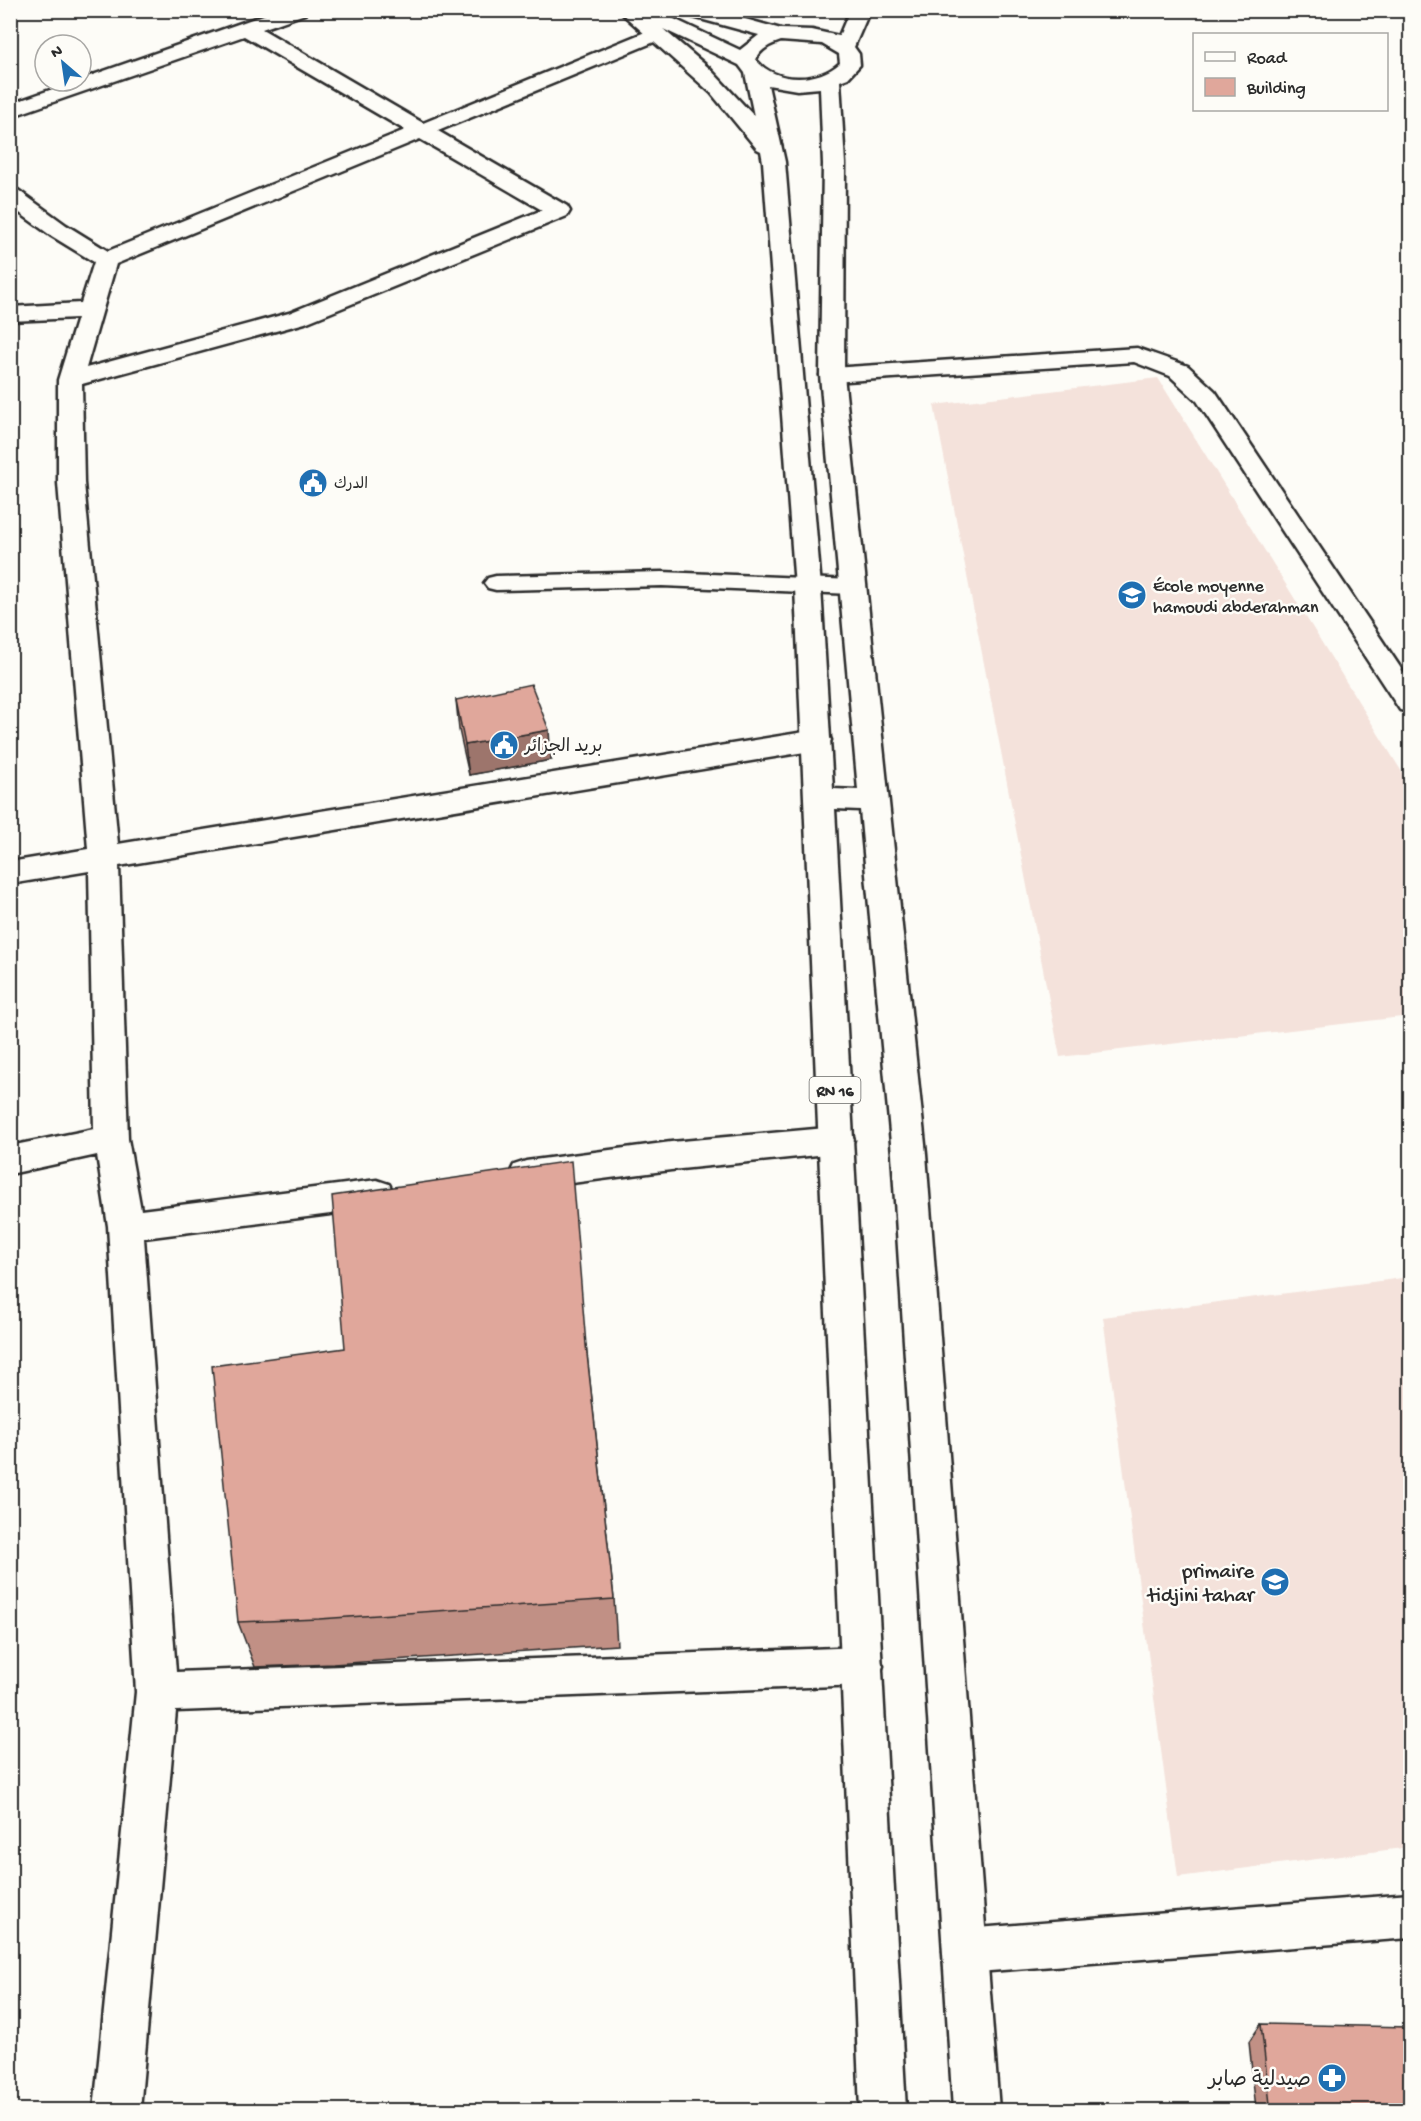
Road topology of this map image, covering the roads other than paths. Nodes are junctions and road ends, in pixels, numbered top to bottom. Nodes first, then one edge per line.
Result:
1 (298, 10) edge
2 (627, 10) edge
3 (640, 10) edge
4 (689, 10) edge
5 (860, 10) edge
6 (247, 29) junction
7 (786, 30) junction
8 (657, 34) junction
9 (844, 48) junction
10 (751, 67) junction
11 (830, 79) junction
12 (10, 111) edge
13 (422, 131) junction
14 (774, 162) junction
15 (10, 195) edge
16 (106, 260) junction
17 (91, 310) junction
18 (10, 314) edge
19 (832, 375) junction
20 (70, 380) junction
21 (496, 583) dead end
22 (808, 587) junction
23 (853, 587) junction
24 (1410, 703) edge
25 (817, 740) junction
26 (820, 799) junction
27 (874, 800) junction
28 (104, 856) junction
29 (10, 873) edge
30 (111, 1138) junction
31 (837, 1140) junction
32 (10, 1160) edge
33 (494, 1179) edge
34 (411, 1190) edge
35 (126, 1226) junction
36 (863, 1666) junction
37 (157, 1692) junction
38 (1410, 1916) edge
39 (965, 1951) junction
40 (117, 2110) edge
41 (883, 2110) edge
42 (976, 2110) edge

1 - 6 street
2 - 8 street
3 - 10 street
4 - 7 street
5 - 9 street
6 - 12 street
6 - 13 street
7 - 9 street
7 - 10 street
8 - 13 street
8 - 14 street
9 - 11 street
10 - 11 street
10 - 14 street, RN 16
11 - 19 street
13 - 16 street
13 - 20 street
14 - 22 street, RN 16
15 - 16 street
16 - 17 street
17 - 18 street
17 - 20 street
19 - 23 street
19 - 24 street
20 - 28 street
21 - 22 lane
22 - 23 lane
22 - 25 street, RN 16
23 - 27 street
25 - 26 street, RN 16
25 - 28 street
26 - 27 street
26 - 31 street, RN 16
27 - 39 street
28 - 29 street
28 - 30 street
30 - 32 street
30 - 35 street
31 - 33 street
31 - 36 street, RN 16
34 - 35 street
35 - 37 street
36 - 37 street
36 - 41 street, RN 16
37 - 40 street
38 - 39 street
39 - 42 street

